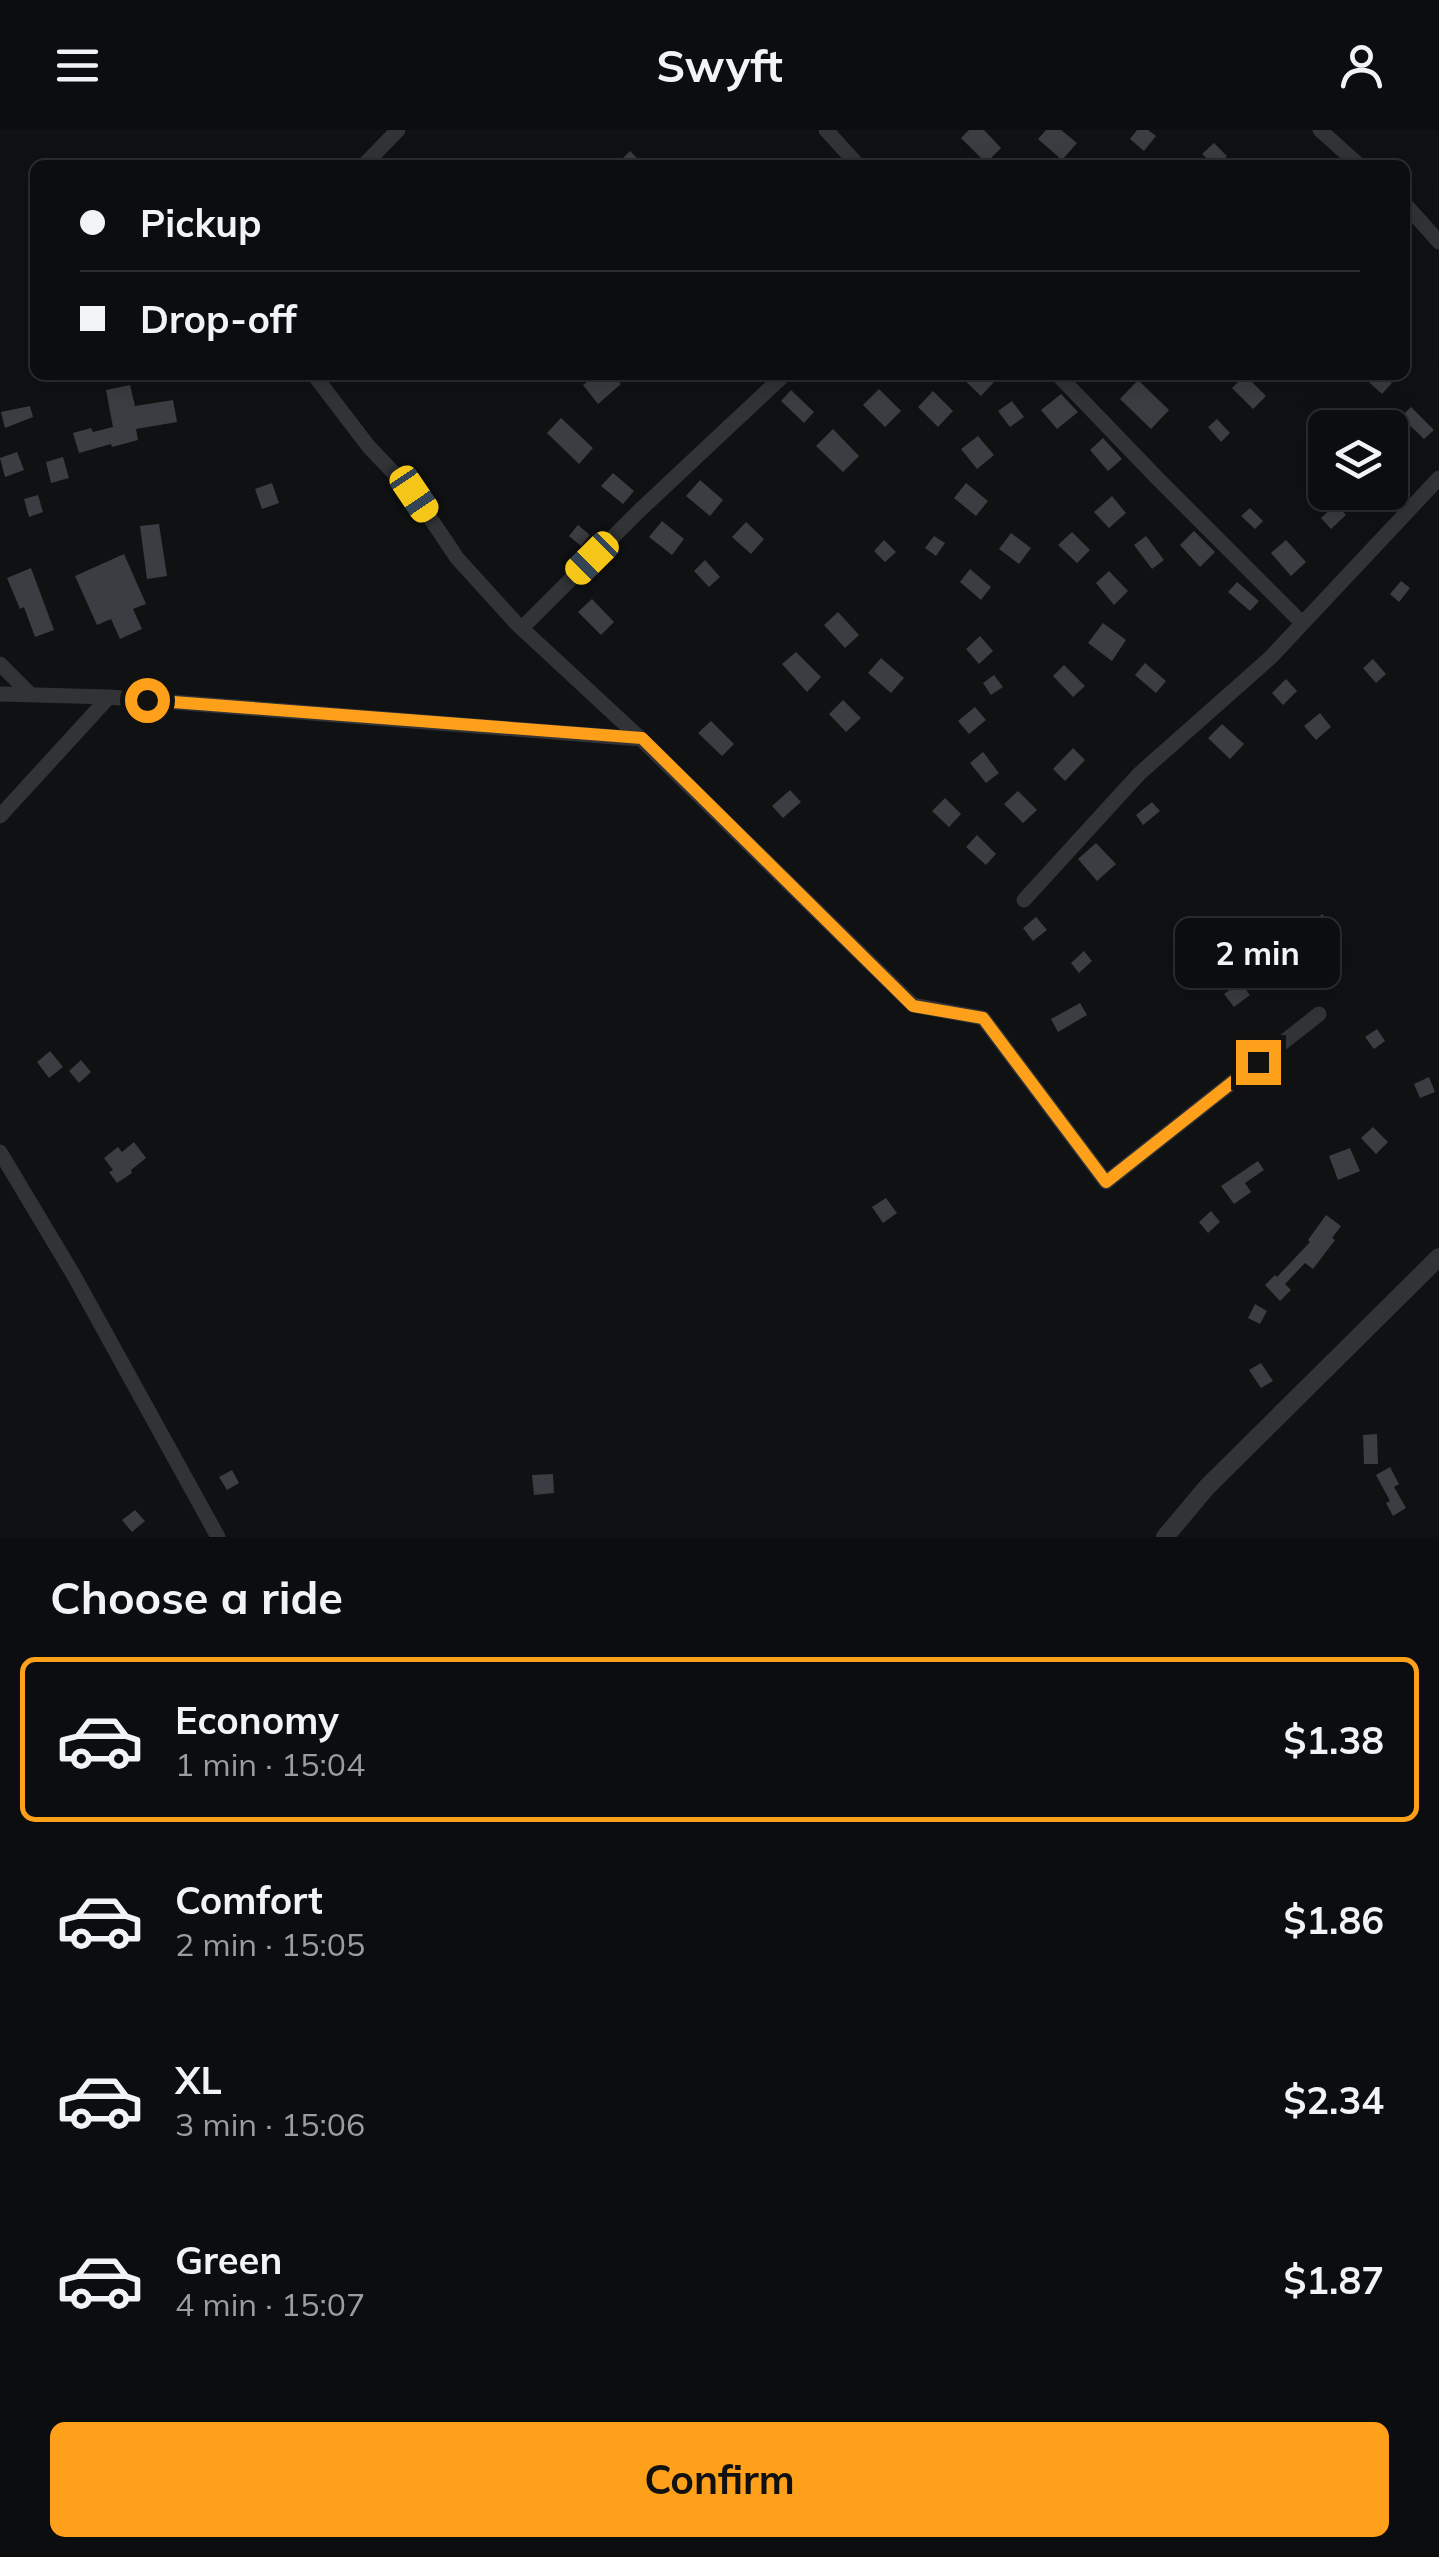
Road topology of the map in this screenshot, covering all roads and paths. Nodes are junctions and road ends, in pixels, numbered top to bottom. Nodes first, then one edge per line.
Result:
1 (398, 130) edge
2 (826, 130) edge
3 (1320, 130) edge
4 (369, 160) edge
5 (853, 160) edge
6 (1353, 160) edge
7 (1410, 210) edge
8 (1439, 242) edge
9 (318, 380) edge
10 (779, 380) edge
11 (1063, 380) edge
12 (1439, 478) edge
13 (1302, 623) junction
14 (522, 628) junction
15 (0, 664) edge
16 (0, 694) edge
17 (29, 694) junction
18 (109, 697) junction
19 (642, 738) junction
20 (0, 816) edge
21 (1024, 900) dead end
22 (1319, 1014) dead end
23 (0, 1152) edge
24 (1439, 1257) edge
25 (218, 1537) edge
26 (1165, 1537) edge

1 - 4 street
2 - 5 street
3 - 6 street
7 - 8 street
9 - 14 street
10 - 14 street
11 - 13 street
12 - 13 street
13 - 21 street
14 - 19 street
15 - 17 street
16 - 17 street
17 - 18 street
18 - 19 street
18 - 20 street
19 - 22 street
23 - 25 street
24 - 26 street

